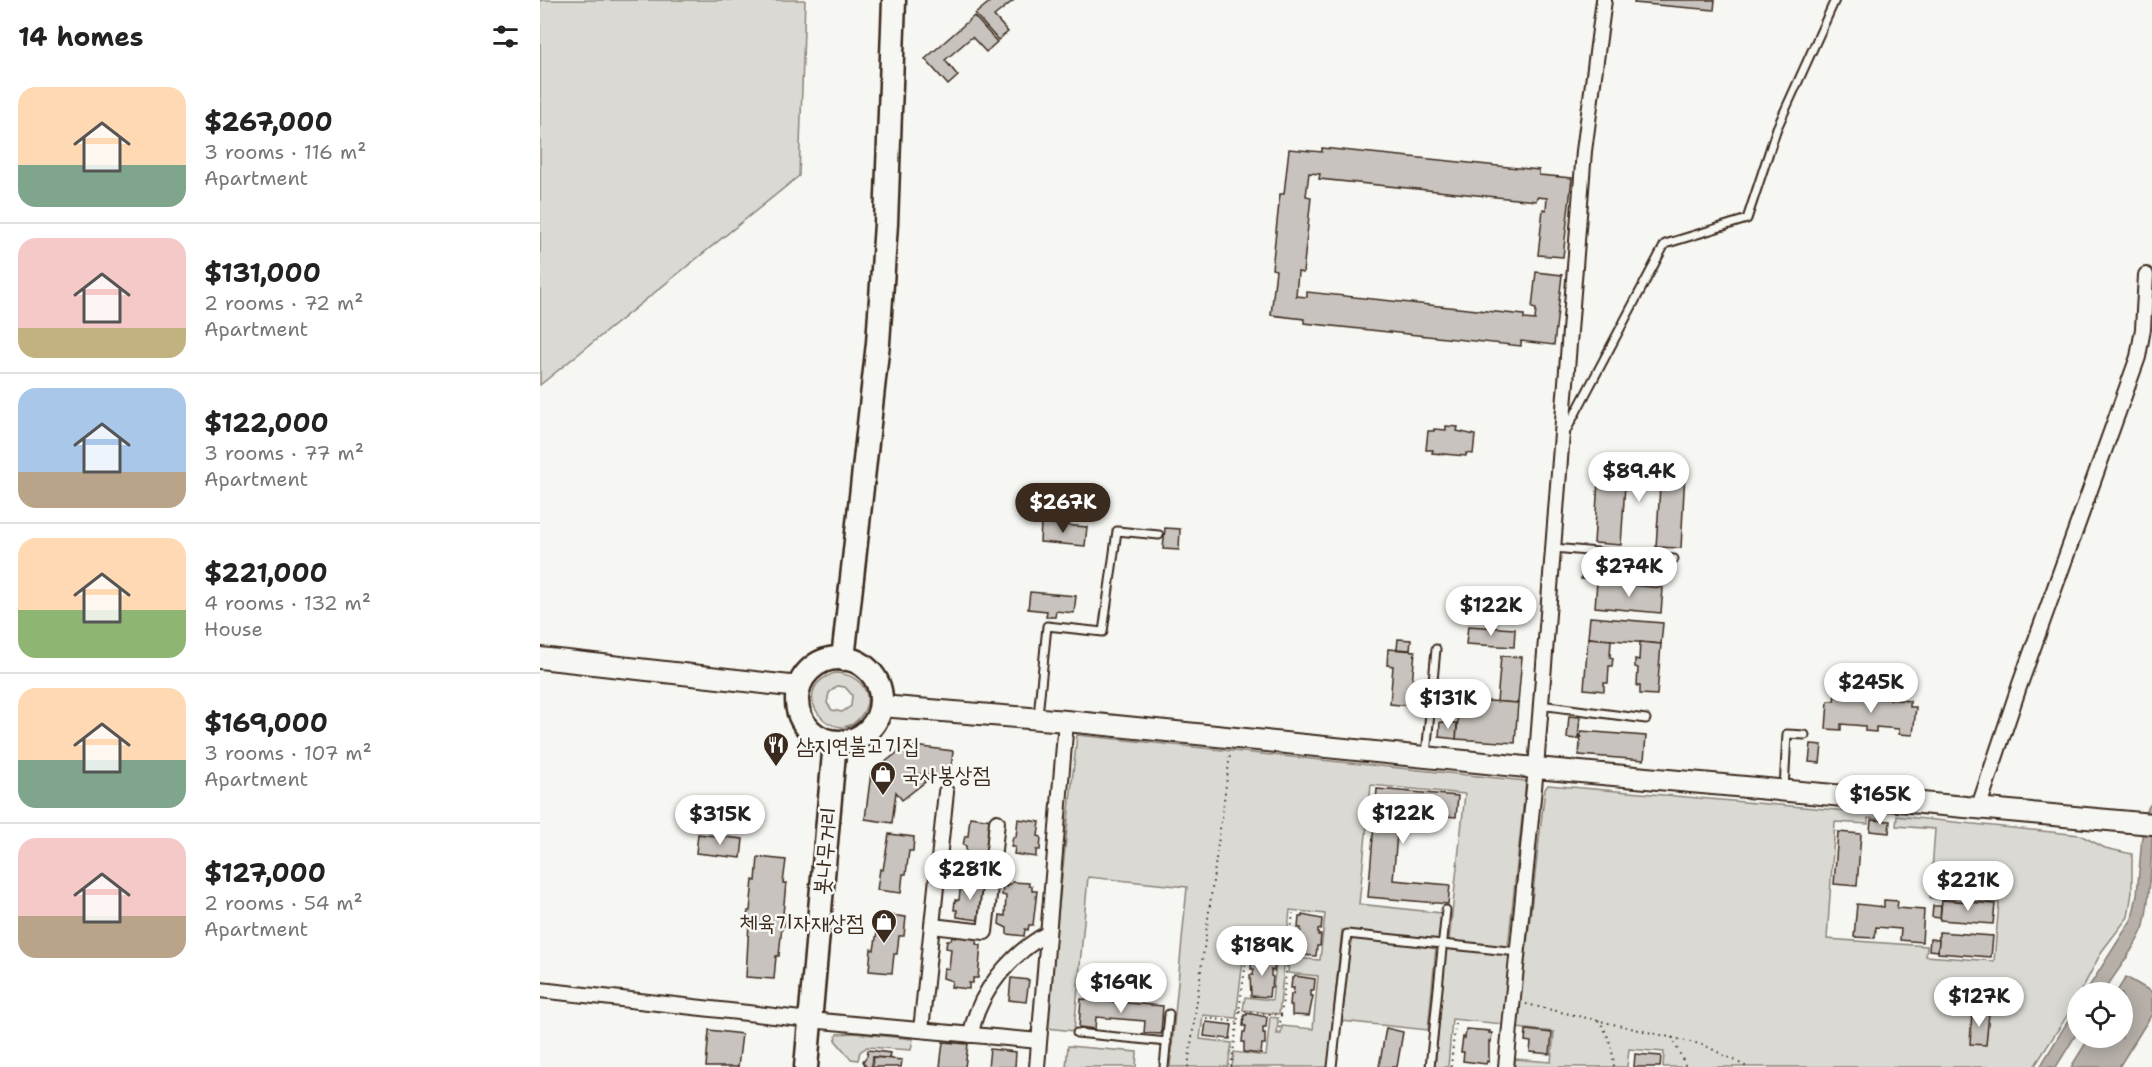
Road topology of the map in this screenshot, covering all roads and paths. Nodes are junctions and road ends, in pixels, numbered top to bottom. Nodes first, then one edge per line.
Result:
1 (894, 0) edge
2 (1604, 0) edge
3 (1835, 0) edge
4 (2146, 275) dead end
5 (1560, 442) junction
6 (1159, 535) dead end
7 (1554, 548) junction
8 (1674, 559) dead end
9 (1436, 649) dead end
10 (540, 658) edge
11 (843, 659) junction
12 (799, 687) junction
13 (1540, 705) junction
14 (881, 706) junction
15 (1038, 719) junction
16 (1646, 719) dead end
17 (1066, 721) junction
18 (1805, 735) dead end
19 (1232, 738) junction
20 (835, 742) junction
21 (1426, 758) junction
22 (1536, 768) junction
23 (1783, 791) junction
24 (946, 792) dead end
25 (1978, 809) junction
26 (998, 822) dead end
27 (2152, 824) edge
28 (1446, 910) dead end
29 (1293, 913) dead end
30 (932, 926) junction
31 (1048, 933) junction
32 (1443, 944) junction
33 (1518, 952) junction
34 (1247, 955) dead end
35 (540, 990) edge
36 (1513, 1001) junction
37 (1239, 1011) junction
38 (1169, 1014) dead end
39 (1281, 1015) junction
40 (1206, 1018) dead end
41 (810, 1020) junction
42 (1598, 1020) junction
43 (1238, 1022) junction
44 (1455, 1024) dead end
45 (921, 1030) junction
46 (1077, 1033) dead end
47 (1279, 1033) dead end
48 (970, 1035) junction
49 (1672, 1037) junction
50 (1039, 1041) junction
51 (1167, 1042) junction
52 (806, 1067) edge
53 (1037, 1067) edge
54 (1164, 1067) edge
55 (1188, 1067) edge
56 (1230, 1067) edge
57 (1332, 1067) edge
58 (1430, 1067) edge
59 (1451, 1067) edge
60 (1506, 1067) edge
61 (1614, 1067) edge
62 (1686, 1067) edge
63 (1747, 1067) edge

1 - 11 main road
2 - 5 street
3 - 5 lane
4 - 25 street
5 - 7 street
6 - 15 lane
7 - 8 lane
7 - 13 street
9 - 21 lane
10 - 12 street
11 - 12 main road
11 - 14 main road
12 - 20 main road
13 - 16 lane
13 - 22 street
14 - 15 street
14 - 20 main road
15 - 17 street
17 - 19 street
17 - 31 street
18 - 23 lane
19 - 21 street
19 - 55 path
20 - 41 main road, 봇나무거리
21 - 22 street
22 - 23 street
22 - 33 street
23 - 25 street
24 - 30 street
25 - 27 street
26 - 30 street
28 - 32 lane
29 - 39 path
30 - 45 street
31 - 48 street
31 - 50 street
32 - 33 lane
32 - 57 lane
32 - 58 lane
33 - 36 street
34 - 37 path
35 - 41 street
36 - 42 path
36 - 60 street
37 - 39 path
37 - 43 path
38 - 51 lane
39 - 47 path
40 - 43 path
41 - 45 street
41 - 52 main road, 봇나무거리
42 - 49 path
42 - 61 path
43 - 56 path
44 - 59 path
45 - 48 street
46 - 51 lane
48 - 50 street
49 - 62 path
49 - 63 path
50 - 53 street
51 - 54 lane

